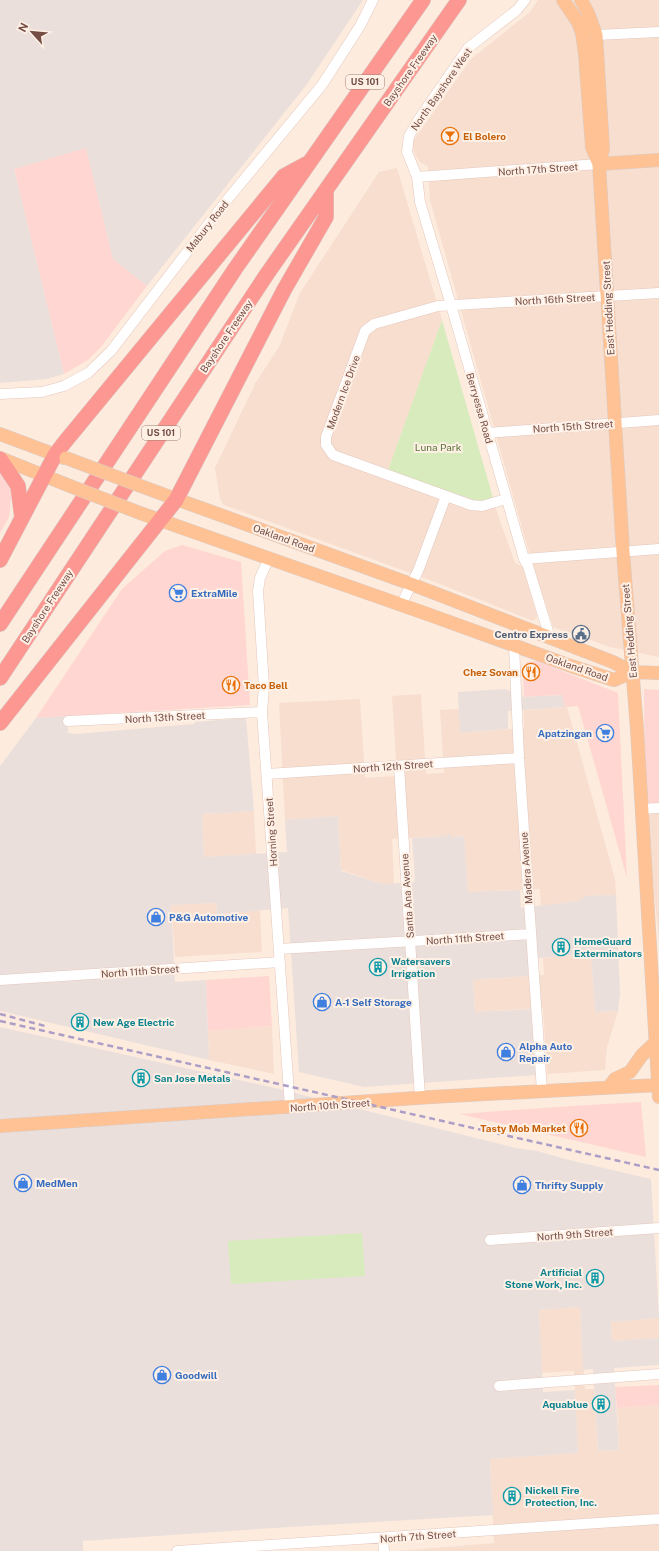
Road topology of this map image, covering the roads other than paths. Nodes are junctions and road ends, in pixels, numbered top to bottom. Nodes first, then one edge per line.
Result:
1 (373, 0) edge
2 (423, 0) edge
3 (459, 0) edge
4 (525, 0) edge
5 (563, 0) edge
6 (581, 0) edge
7 (659, 32) edge
8 (596, 35) junction
9 (659, 160) edge
10 (307, 164) junction
11 (600, 164) junction
12 (417, 177) junction
13 (326, 191) junction
14 (659, 294) edge
15 (607, 296) junction
16 (451, 305) junction
17 (0, 394) edge
18 (659, 420) edge
19 (615, 423) junction
20 (487, 433) junction
21 (0, 434) edge
22 (61, 457) junction
23 (0, 459) edge
24 (49, 478) junction
25 (446, 496) junction
26 (506, 498) junction
27 (176, 500) junction
28 (22, 518) junction
29 (162, 520) junction
30 (659, 549) edge
31 (622, 552) junction
32 (269, 558) junction
33 (524, 559) junction
34 (0, 560) edge
35 (411, 584) junction
36 (401, 605) junction
37 (0, 624) edge
38 (550, 638) junction
39 (514, 645) junction
40 (632, 672) junction
41 (659, 673) edge
42 (0, 678) edge
43 (262, 712) junction
44 (68, 722) dead end
45 (0, 723) edge
46 (519, 758) junction
47 (399, 766) junction
48 (267, 774) junction
49 (659, 808) edge
50 (641, 809) junction
51 (531, 934) junction
52 (410, 942) junction
53 (654, 942) edge
54 (278, 949) junction
55 (280, 962) junction
56 (0, 980) edge
57 (656, 1042) junction
58 (608, 1087) junction
59 (659, 1089) edge
60 (542, 1091) junction
61 (420, 1098) junction
62 (290, 1107) junction
63 (0, 1126) edge
64 (659, 1228) edge
65 (490, 1240) dead end
66 (659, 1374) edge
67 (499, 1386) dead end
68 (659, 1519) edge
69 (383, 1538) junction
70 (177, 1551) edge
71 (384, 1551) edge

1 - 17 street, Mabury Road
2 - 10 highway, US 101
3 - 13 highway, Bayshore Freeway / US 101
4 - 12 street, North Bayshore West
5 - 11 main road, East Hedding Street
6 - 8 main road, East Hedding Street
7 - 8 street
8 - 11 main road, East Hedding Street
9 - 11 main road, North 17th Street
10 - 22 highway
10 - 37 highway, US 101
11 - 12 street, North 17th Street
11 - 15 main road, East Hedding Street
12 - 16 street, Berryessa Road
13 - 27 highway
13 - 42 highway, Bayshore Freeway / US 101
14 - 15 street, North 16th Street
15 - 16 street, North 16th Street
15 - 19 main road, East Hedding Street
16 - 20 street, Berryessa Road
16 - 25 street, Modern Ice Drive
18 - 19 street, North 15th Street
19 - 20 street, North 15th Street
19 - 31 main road, East Hedding Street
20 - 26 street, Berryessa Road
21 - 22 main road, Oakland Road
22 - 24 highway
22 - 27 main road, Oakland Road, bridge
23 - 24 main road, Oakland Road
23 - 28 highway
24 - 28 highway
24 - 29 main road, Oakland Road, bridge
25 - 26 street, Modern Ice Drive
25 - 35 street
26 - 33 street, Berryessa Road
27 - 29 highway
27 - 35 main road, Oakland Road
28 - 34 highway
29 - 32 main road, Oakland Road
29 - 45 highway
30 - 31 street
31 - 33 street
31 - 40 main road, East Hedding Street
32 - 36 main road, Oakland Road
32 - 43 street, Horning Street
33 - 38 street, Berryessa Road
35 - 36 street
35 - 38 main road, Oakland Road
36 - 39 main road, Oakland Road
38 - 40 main road, Oakland Road
39 - 40 main road, Oakland Road
39 - 46 street, Madera Avenue
40 - 41 main road
40 - 50 main road, East Hedding Street
43 - 44 street, North 13th Street
43 - 48 street, Horning Street
46 - 47 street, North 12th Street
46 - 51 street, Madera Avenue
47 - 48 street, North 12th Street
47 - 52 street, Santa Ana Avenue
48 - 54 street, Horning Street
49 - 50 street
50 - 53 main road, East Hedding Street
51 - 52 street, North 11th Street
51 - 60 street, Madera Avenue
52 - 54 street, North 11th Street
52 - 61 street, Santa Ana Avenue
53 - 57 main road, East Hedding Street
54 - 55 street, Horning Street
55 - 56 street, North 11th Street
55 - 62 street, Horning Street
57 - 58 main road
57 - 59 main road, East Hedding Street
58 - 59 main road, North 10th Street
58 - 60 main road, North 10th Street
60 - 61 main road, North 10th Street
61 - 62 main road, North 10th Street
62 - 63 main road, North 10th Street
64 - 65 street, North 9th Street
66 - 67 street
68 - 69 street, North 7th Street
69 - 70 street, North 7th Street
69 - 71 street

